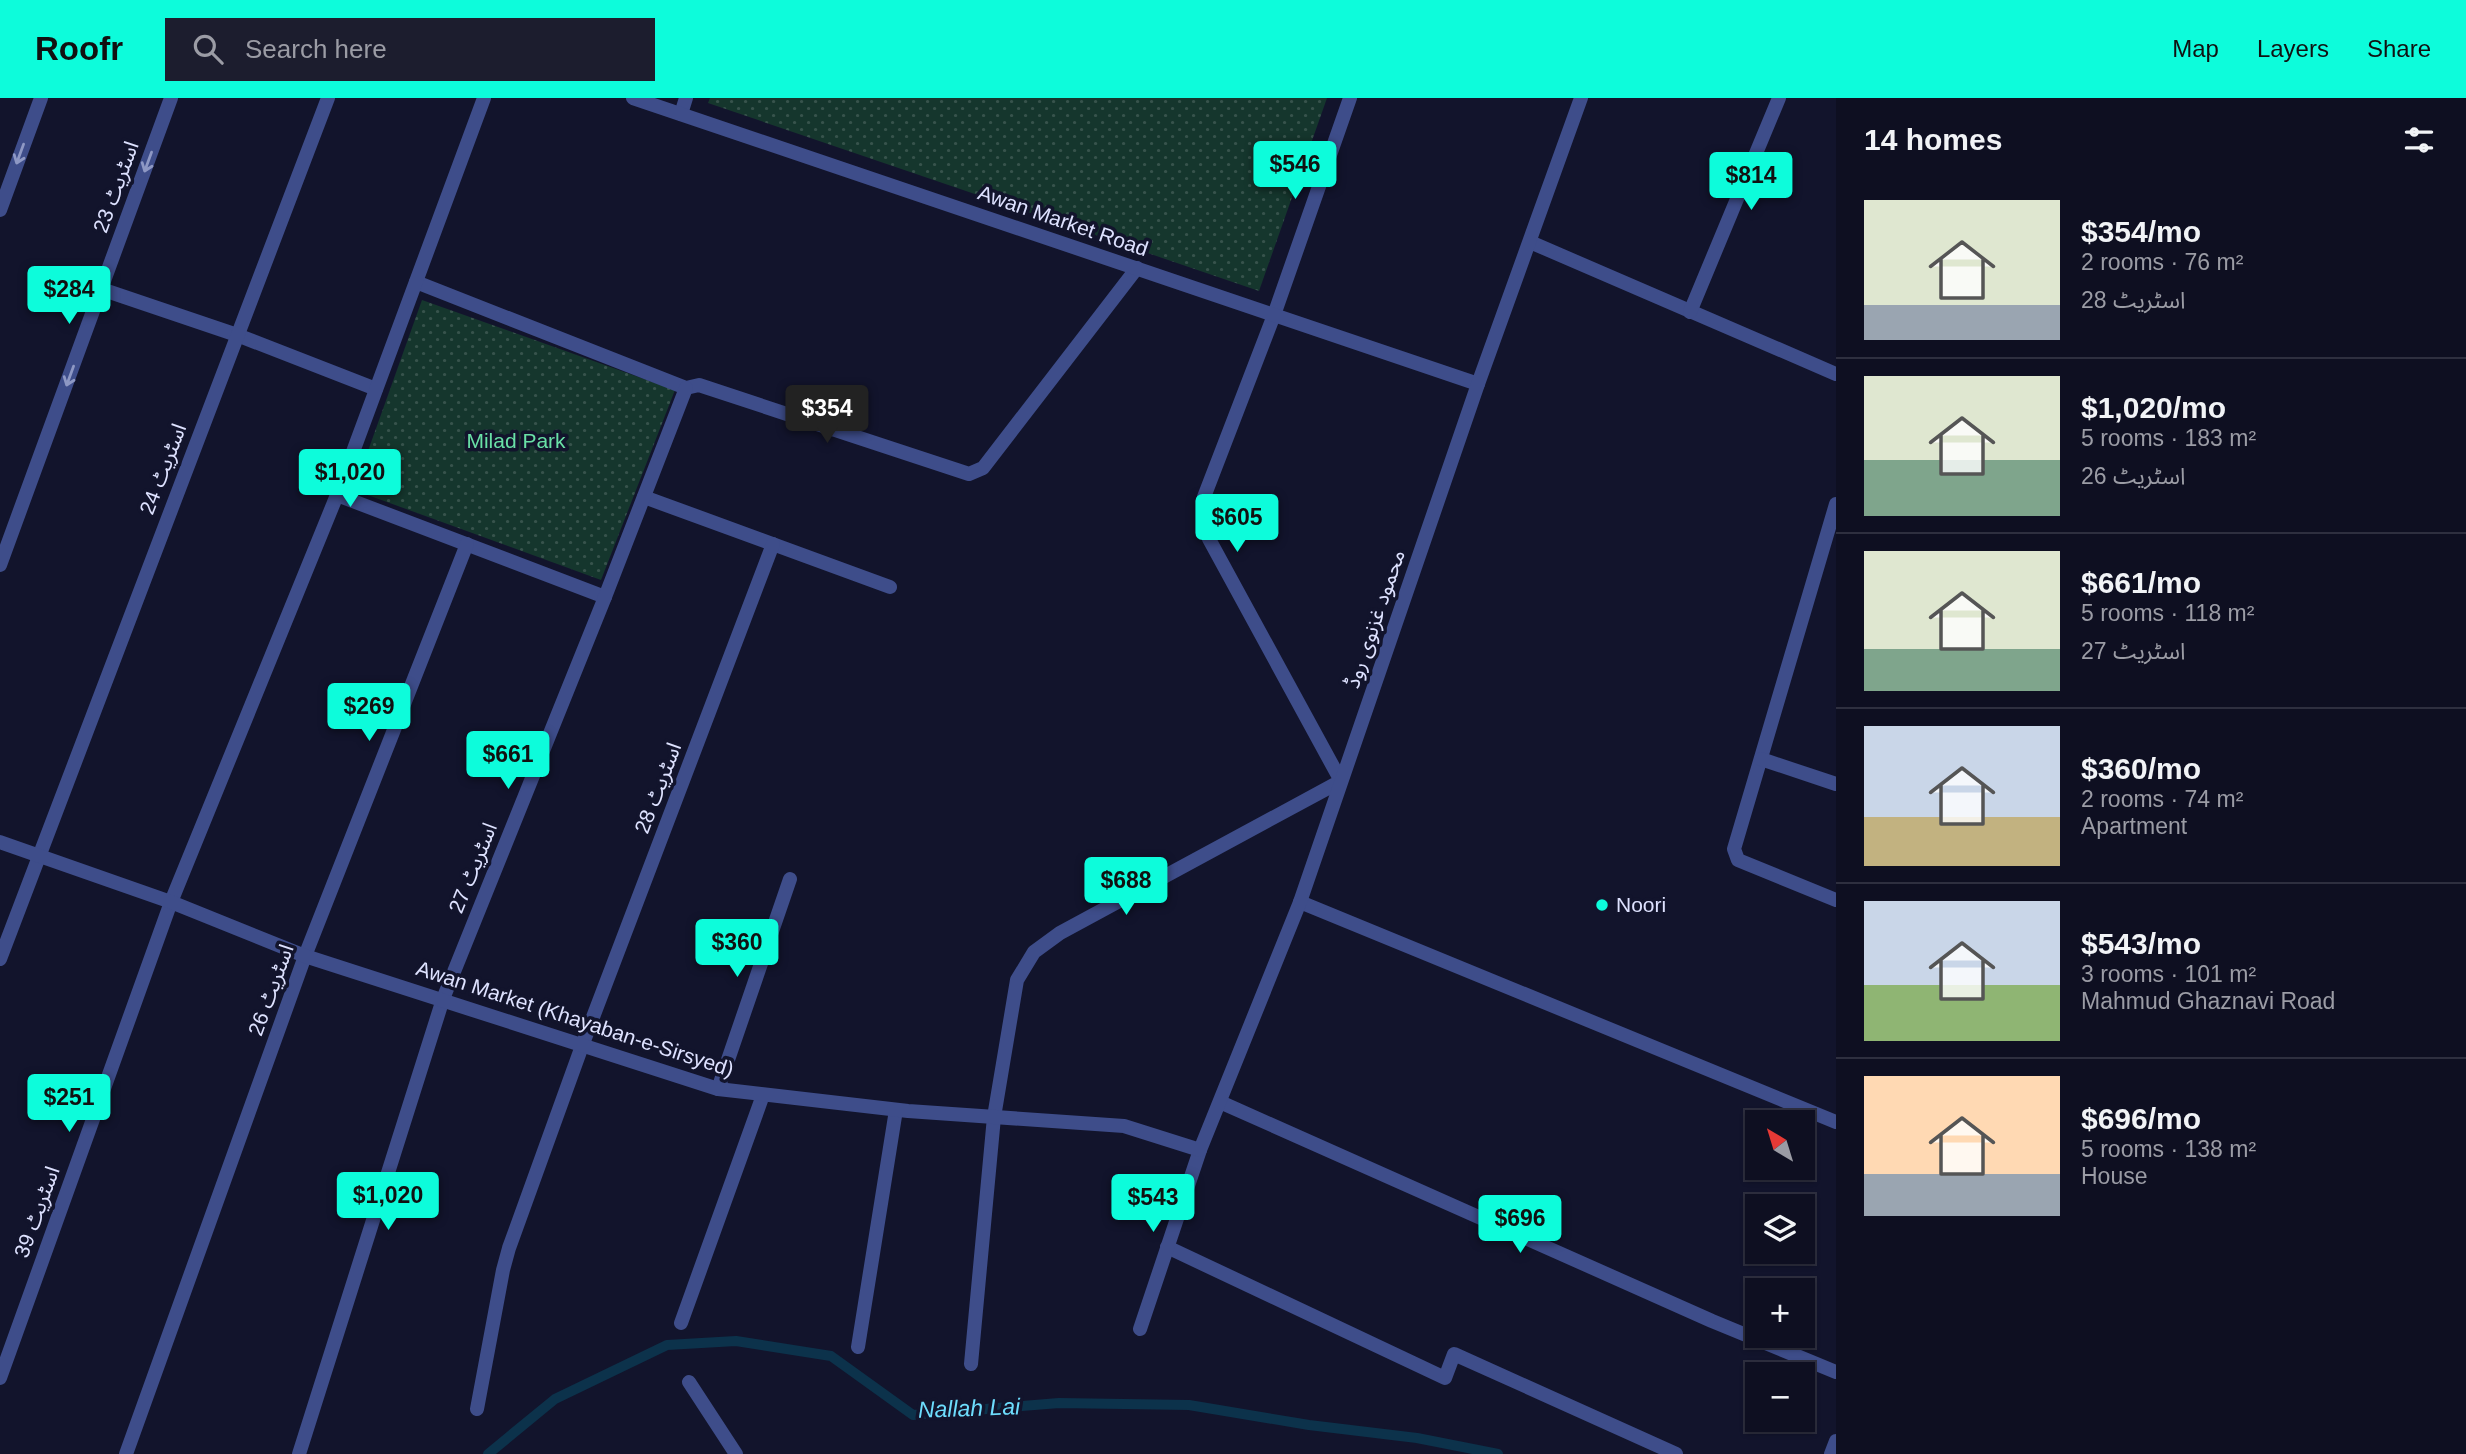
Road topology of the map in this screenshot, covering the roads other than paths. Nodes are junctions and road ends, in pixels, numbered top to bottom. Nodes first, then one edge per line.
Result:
1 (41, 98) edge
2 (171, 98) edge
3 (328, 98) edge
4 (484, 98) edge
5 (633, 98) edge
6 (686, 98) edge
7 (1350, 98) edge
8 (1581, 98) edge
9 (1779, 98) edge
10 (681, 114) junction
11 (0, 210) edge
12 (1530, 242) junction
13 (1137, 268) junction
14 (416, 282) junction
15 (101, 289) junction
16 (1690, 312) junction
17 (1274, 315) junction
18 (237, 335) junction
19 (1836, 374) edge
20 (1478, 384) junction
21 (686, 388) junction
22 (376, 389) junction
23 (337, 495) junction
24 (644, 497) junction
25 (1836, 504) edge
26 (467, 544) junction
27 (773, 544) junction
28 (0, 565) edge
29 (890, 587) dead end
30 (606, 597) junction
31 (1761, 759) junction
32 (1341, 781) junction
33 (1836, 785) edge
34 (0, 842) edge
35 (40, 855) junction
36 (790, 879) dead end
37 (1836, 900) edge
38 (171, 902) junction
39 (1300, 902) junction
40 (305, 956) junction
41 (0, 959) edge
42 (443, 999) junction
43 (582, 1046) junction
44 (718, 1089) junction
45 (763, 1095) junction
46 (1220, 1102) junction
47 (896, 1110) junction
48 (994, 1117) junction
49 (1836, 1122) edge
50 (1200, 1150) junction
51 (1167, 1247) junction
52 (681, 1323) dead end
53 (1140, 1329) dead end
54 (858, 1347) dead end
55 (971, 1364) dead end
56 (1836, 1371) edge
57 (0, 1378) edge
58 (689, 1382) dead end
59 (477, 1409) dead end
60 (1836, 1441) edge
61 (126, 1454) edge
62 (299, 1454) edge
63 (736, 1454) edge
64 (1676, 1454) edge
65 (1831, 1454) edge

1 -> 11 street
2 -> 15 street, اسٹریٹ 23
3 - 18 street, اسٹریٹ 24
4 - 14 street, اسٹریٹ 39
5 - 10 street, Awan Market Road
6 - 10 street
7 - 17 street
8 - 12 street, محمود غزنوی روڈ
9 - 16 street
10 - 13 street, Awan Market Road
12 - 16 street
12 - 20 street, محمود غزنوی روڈ
13 - 17 street, Awan Market Road
13 - 21 street
14 - 21 street
14 - 22 street, اسٹریٹ 39
15 - 18 street
15 -> 28 street, اسٹریٹ 23
16 - 19 street
17 - 20 street, Awan Market Road
17 - 32 street
18 - 22 street
18 - 35 street, اسٹریٹ 24
20 - 32 street, محمود غزنوی روڈ
21 - 24 street, اسٹریٹ 27
22 - 23 street, اسٹریٹ 39
23 - 26 street
23 - 38 street, اسٹریٹ 39
24 - 27 street
24 - 30 street, اسٹریٹ 27
25 - 31 street
26 - 30 street
26 - 40 street, اسٹریٹ 26
27 - 29 street
27 - 43 street, اسٹریٹ 28
30 - 42 street, اسٹریٹ 27
31 - 33 street
31 - 37 street
32 - 39 street, محمود غزنوی روڈ
32 - 48 street
34 - 35 street, Awan Market (Khayaban-e-Sirsyed)
35 - 38 street, Awan Market (Khayaban-e-Sirsyed)
35 - 41 street, اسٹریٹ 24
36 - 44 street
38 - 40 street, Awan Market (Khayaban-e-Sirsyed)
38 - 57 street, اسٹریٹ 39
39 - 46 street, محمود غزنوی روڈ
39 - 49 street
40 - 42 street, Awan Market (Khayaban-e-Sirsyed)
40 - 61 street, اسٹریٹ 26
42 - 43 street, Awan Market (Khayaban-e-Sirsyed)
42 - 62 street, اسٹریٹ 27
43 - 44 street, Awan Market (Khayaban-e-Sirsyed)
43 - 59 street, اسٹریٹ 28
44 - 45 street, Awan Market (Khayaban-e-Sirsyed)
45 - 47 street, Awan Market (Khayaban-e-Sirsyed)
45 - 52 street
46 - 50 street, محمود غزنوی روڈ
46 - 56 street
47 - 48 street, Awan Market (Khayaban-e-Sirsyed)
47 - 54 street
48 - 50 street, Awan Market (Khayaban-e-Sirsyed)
48 - 55 street
50 - 51 street, محمود غزنوی روڈ
51 - 53 street, محمود غزنوی روڈ
51 - 64 street
58 - 63 street
60 - 65 street

